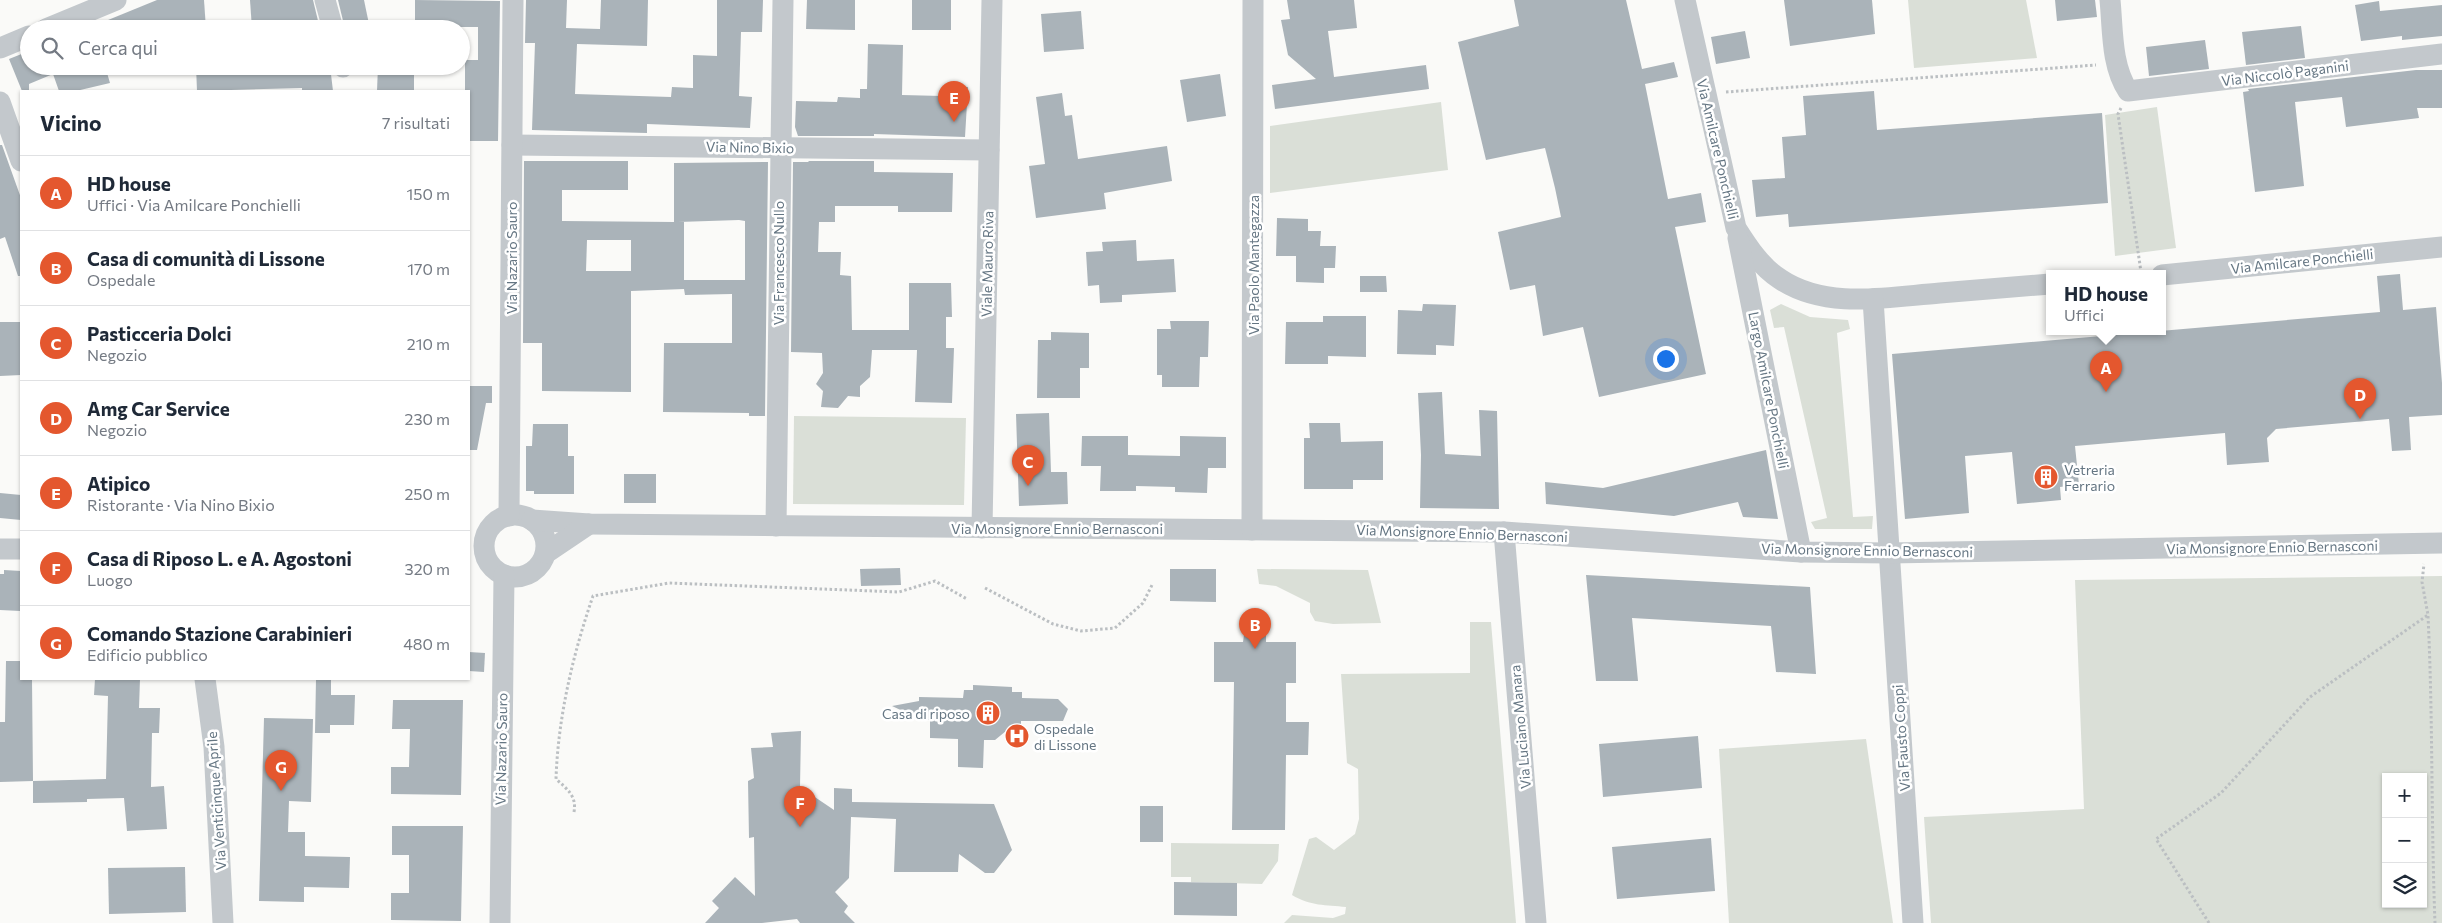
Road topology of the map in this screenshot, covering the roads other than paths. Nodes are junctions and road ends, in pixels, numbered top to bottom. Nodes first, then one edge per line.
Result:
1 (116, 0) edge
2 (325, 0) edge
3 (513, 0) edge
4 (782, 0) edge
5 (992, 0) edge
6 (1253, 0) edge
7 (1685, 0) edge
8 (2110, 0) edge
9 (68, 20) edge
10 (331, 20) edge
11 (20, 40) edge
12 (0, 48) edge
13 (2442, 54) edge
14 (0, 102) edge
15 (512, 145) junction
16 (779, 148) junction
17 (988, 150) junction
18 (20, 158) edge
19 (1736, 228) junction
20 (2442, 246) edge
21 (2166, 274) edge
22 (2046, 284) edge
23 (1873, 299) junction
24 (509, 516) junction
25 (532, 520) junction
26 (589, 524) junction
27 (776, 526) junction
28 (982, 528) junction
29 (1252, 530) junction
30 (1504, 532) junction
31 (2436, 545) edge
32 (20, 548) edge
33 (0, 549) edge
34 (477, 550) edge
35 (1801, 552) junction
36 (546, 553) junction
37 (1889, 553) junction
38 (504, 575) junction
39 (205, 680) edge
40 (223, 923) edge
41 (500, 923) edge
42 (1536, 923) edge
43 (1913, 923) edge

1 - 9 street
2 - 10 street
3 - 15 street, Via Nazario Sauro
4 - 16 street, Via Francesco Nullo
5 - 17 street, Viale Mauro Riva
6 - 29 street, Via Paolo Mantegazza
7 - 19 street, Via Amilcare Ponchielli
8 - 13 street, Via Niccolò Paganini
11 - 12 street
14 - 18 street
15 - 16 street, Via Nino Bixio
15 - 24 street, Via Nazario Sauro
16 - 17 street, Via Nino Bixio
16 - 27 street, Via Francesco Nullo
17 - 28 street, Viale Mauro Riva
19 - 23 street, Via Amilcare Ponchielli
19 - 35 street, Largo Amilcare Ponchielli
20 - 21 street, Via Amilcare Ponchielli
22 - 23 street, Via Amilcare Ponchielli
23 - 37 street
24 - 25 street
24 - 34 street
25 - 26 street, Via Monsignore Ennio Bernasconi
25 - 36 street
26 - 27 street, Via Monsignore Ennio Bernasconi
26 - 36 street
27 - 28 street, Via Monsignore Ennio Bernasconi
28 - 29 street, Via Monsignore Ennio Bernasconi
29 - 30 street, Via Monsignore Ennio Bernasconi
30 - 35 street, Via Monsignore Ennio Bernasconi
30 - 42 street, Via Luciano Manara
31 - 37 street, Via Monsignore Ennio Bernasconi
32 - 33 street
34 - 38 street
35 - 37 street, Via Monsignore Ennio Bernasconi
36 - 38 street
37 - 43 street, Via Fausto Coppi
38 - 41 street, Via Nazario Sauro
39 - 40 street, Via Venticinque Aprile

